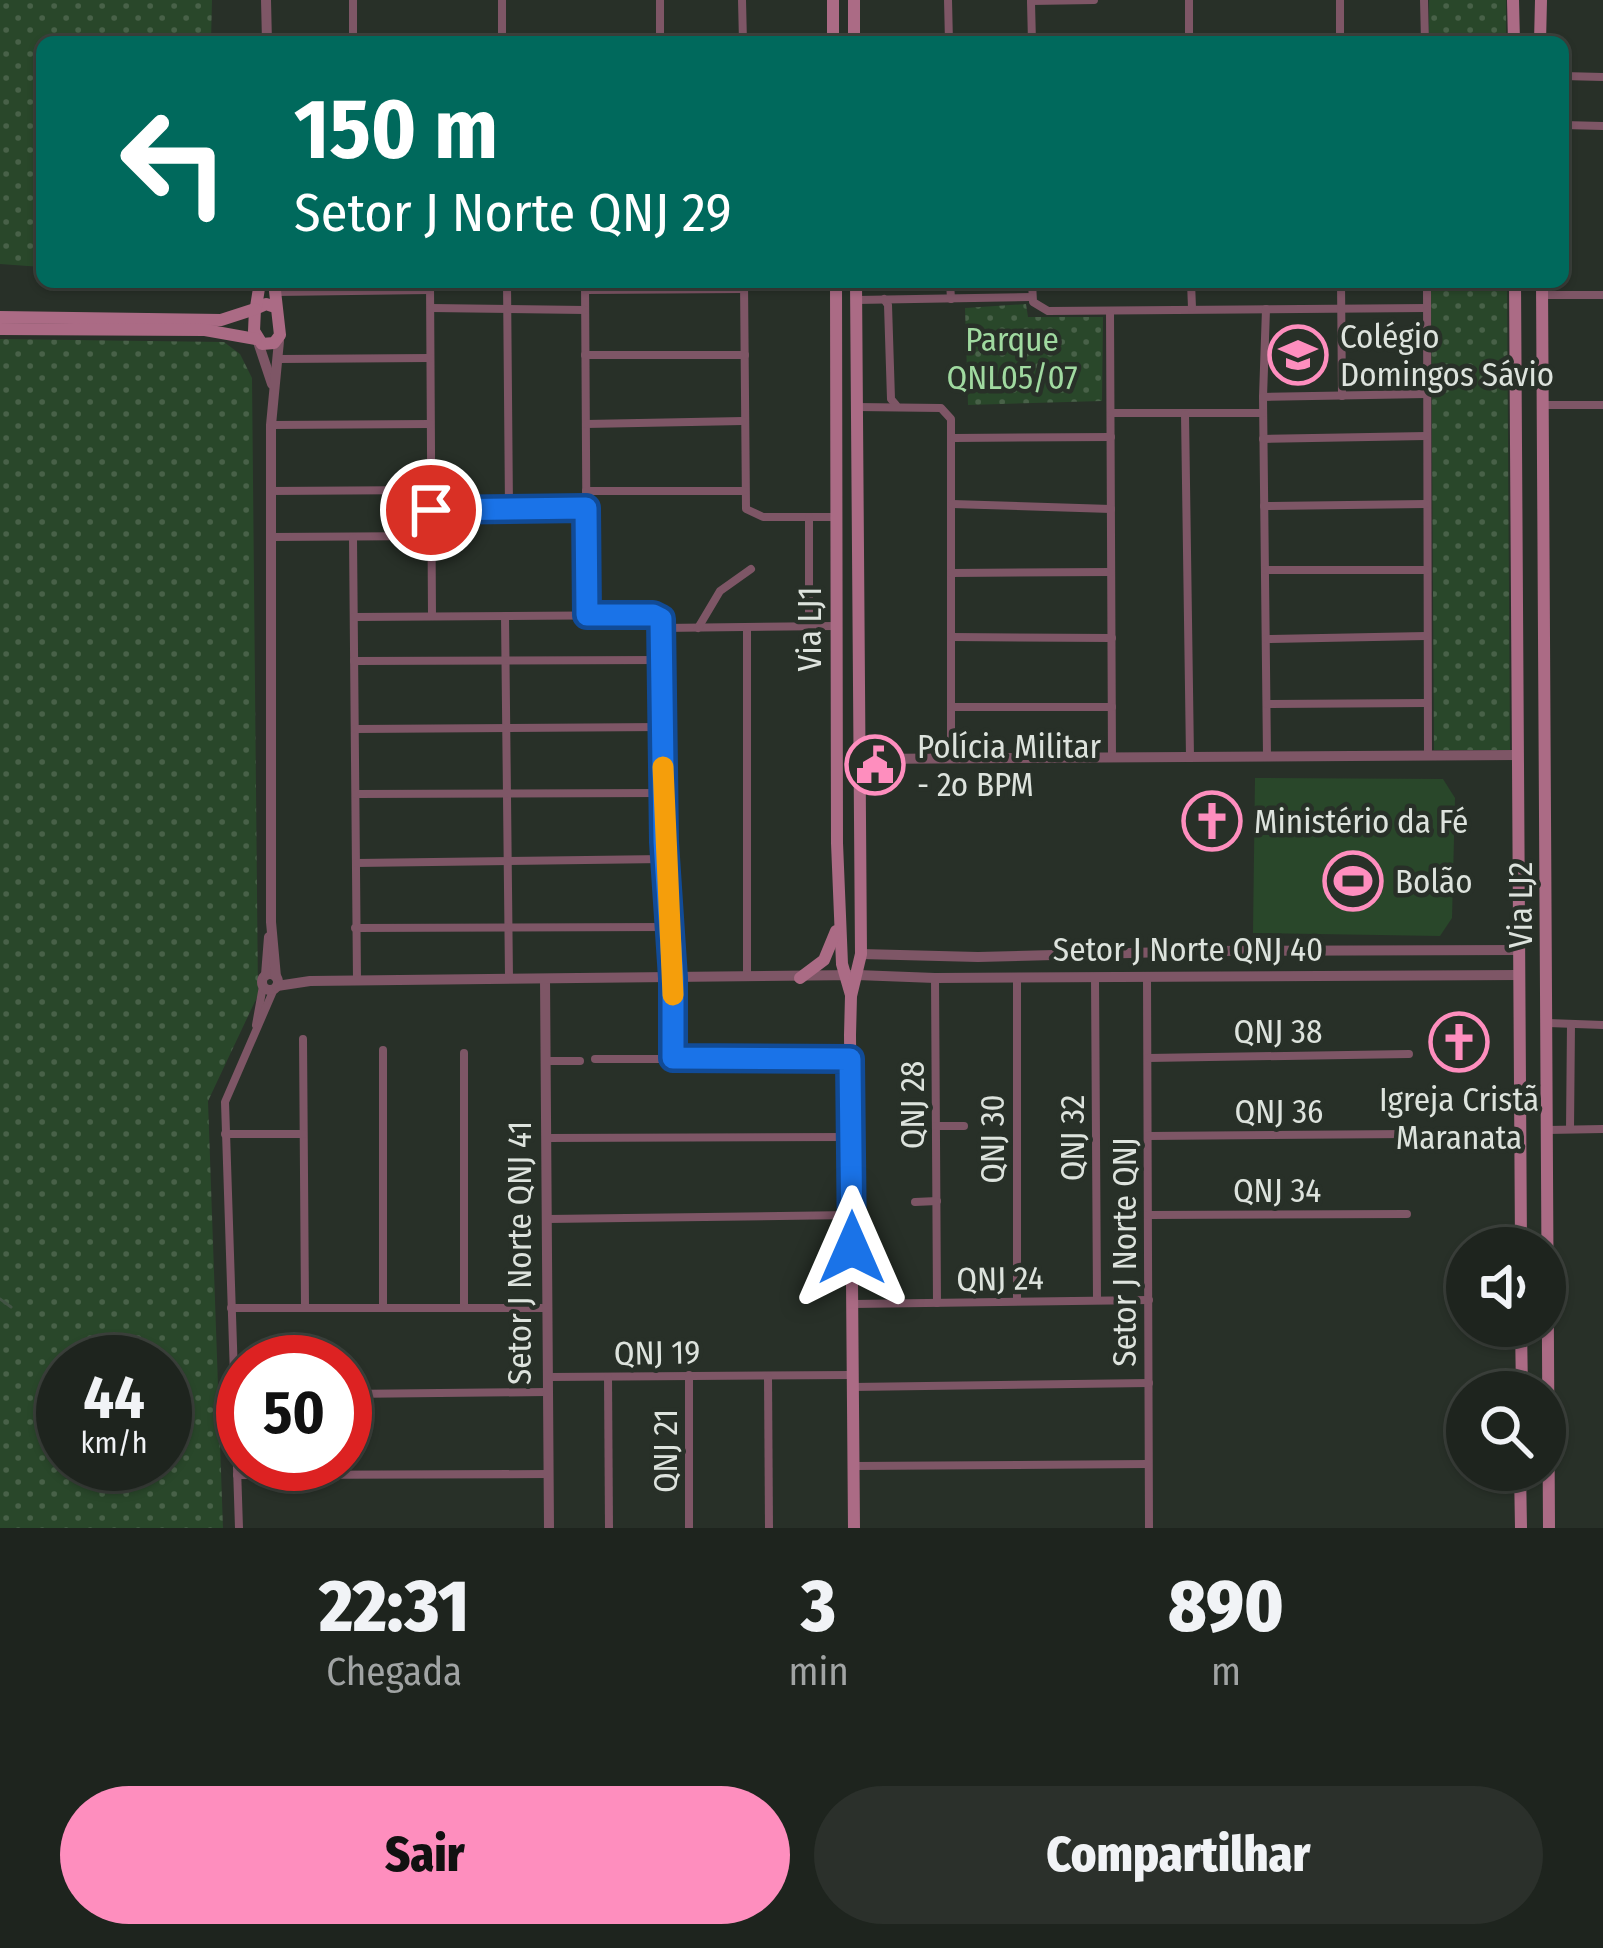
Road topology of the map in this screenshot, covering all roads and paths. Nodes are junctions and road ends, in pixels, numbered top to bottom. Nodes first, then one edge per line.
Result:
1 (266, 0) edge
2 (353, 0) edge
3 (502, 0) edge
4 (660, 0) edge
5 (742, 0) edge
6 (833, 0) edge
7 (854, 0) edge
8 (948, 0) edge
9 (1031, 0) edge
10 (1094, 0) edge
11 (1189, 0) edge
12 (1340, 0) edge
13 (1424, 0) edge
14 (1513, 0) edge
15 (1540, 0) edge
16 (267, 36) edge
17 (353, 36) edge
18 (502, 36) edge
19 (660, 36) edge
20 (743, 36) edge
21 (833, 36) edge
22 (854, 36) edge
23 (949, 36) edge
24 (1032, 36) edge
25 (1189, 36) edge
26 (1340, 36) edge
27 (1425, 36) edge
28 (1514, 36) edge
29 (1540, 36) edge
30 (1569, 76) edge
31 (1603, 76) edge
32 (1569, 125) edge
33 (1603, 126) edge
34 (259, 288) edge
35 (275, 288) edge
36 (430, 288) edge
37 (507, 288) edge
38 (585, 288) edge
39 (744, 288) edge
40 (836, 288) edge
41 (856, 288) edge
42 (950, 288) edge
43 (1032, 288) edge
44 (1191, 288) edge
45 (1341, 288) edge
46 (1426, 288) edge
47 (1515, 288) edge
48 (1542, 288) edge
49 (1603, 295) edge
50 (1031, 297) junction
51 (951, 299) junction
52 (856, 300) junction
53 (888, 301) junction
54 (275, 307) junction
55 (256, 308) junction
56 (430, 308) junction
57 (1192, 308) junction
58 (1342, 308) junction
59 (1427, 308) junction
60 (507, 309) junction
61 (1266, 309) junction
62 (585, 310) junction
63 (1110, 311) junction
64 (0, 317) edge
65 (0, 329) edge
66 (257, 340) junction
67 (279, 340) junction
68 (585, 355) junction
69 (745, 355) junction
70 (278, 358) junction
71 (430, 358) junction
72 (272, 387) junction
73 (1426, 394) junction
74 (1342, 396) junction
75 (1263, 398) junction
76 (891, 404) junction
77 (1543, 405) junction
78 (1603, 405) edge
79 (857, 407) junction
80 (1111, 413) junction
81 (1263, 413) junction
82 (1185, 414) junction
83 (743, 421) junction
84 (430, 424) junction
85 (586, 424) junction
86 (271, 425) junction
87 (1426, 436) junction
88 (1111, 437) junction
89 (954, 438) junction
90 (1263, 439) junction
91 (836, 448) junction
92 (857, 455) junction
93 (837, 478) junction
94 (857, 481) junction
95 (270, 490) junction
96 (431, 490) junction
97 (586, 491) junction
98 (744, 491) junction
99 (952, 504) junction
100 (1426, 504) junction
101 (1264, 506) junction
102 (509, 508) junction
103 (586, 508) junction
104 (1111, 508) junction
105 (431, 510) junction
106 (809, 517) junction
107 (836, 517) junction
108 (431, 536) junction
109 (270, 537) junction
110 (353, 538) junction
111 (751, 569) dead end
112 (1264, 570) junction
113 (1426, 571) junction
114 (951, 572) junction
115 (1111, 572) junction
116 (1545, 591) junction
117 (1516, 592) junction
118 (587, 615) junction
119 (432, 616) junction
120 (505, 616) junction
121 (354, 617) junction
122 (662, 625) junction
123 (835, 626) junction
124 (809, 627) junction
125 (698, 628) junction
126 (747, 628) junction
127 (1426, 636) junction
128 (951, 637) junction
129 (1112, 638) junction
130 (1266, 639) junction
131 (662, 660) junction
132 (354, 661) junction
133 (505, 661) junction
134 (836, 664) junction
135 (859, 665) junction
136 (1427, 703) junction
137 (1266, 704) junction
138 (1112, 706) junction
139 (951, 707) junction
140 (506, 726) junction
141 (663, 727) junction
142 (355, 728) junction
143 (1517, 754) junction
144 (1428, 757) junction
145 (1112, 758) junction
146 (1190, 758) junction
147 (1267, 758) junction
148 (859, 759) junction
149 (951, 760) junction
150 (663, 793) junction
151 (356, 794) junction
152 (506, 794) junction
153 (837, 843) junction
154 (860, 844) junction
155 (664, 859) junction
156 (506, 860) junction
157 (356, 863) junction
158 (1518, 877) junction
159 (1546, 877) junction
160 (839, 919) junction
161 (668, 927) junction
162 (355, 928) junction
163 (507, 928) junction
164 (1520, 950) junction
165 (1461, 952) junction
166 (1112, 953) junction
167 (1131, 953) junction
168 (1402, 953) junction
169 (861, 954) junction
170 (923, 956) junction
171 (851, 975) junction
172 (1140, 975) junction
173 (1519, 975) junction
174 (1017, 976) junction
175 (1102, 976) junction
176 (1401, 976) junction
177 (1460, 976) junction
178 (747, 977) junction
179 (509, 978) junction
180 (673, 978) junction
181 (800, 978) junction
182 (930, 978) junction
183 (545, 979) junction
184 (357, 980) junction
185 (272, 982) junction
186 (1547, 1023) junction
187 (1570, 1024) junction
188 (1603, 1025) edge
189 (303, 1039) dead end
190 (383, 1050) dead end
191 (464, 1053) dead end
192 (1409, 1054) dead end
193 (673, 1058) junction
194 (1148, 1058) junction
195 (595, 1059) dead end
196 (850, 1059) junction
197 (580, 1060) dead end
198 (545, 1061) junction
199 (936, 1126) junction
200 (964, 1126) dead end
201 (1570, 1129) junction
202 (1603, 1129) edge
203 (1547, 1130) junction
204 (225, 1134) junction
205 (303, 1134) junction
206 (1409, 1134) dead end
207 (1148, 1136) junction
208 (851, 1137) junction
209 (546, 1138) junction
210 (937, 1201) junction
211 (915, 1202) dead end
212 (1406, 1214) dead end
213 (852, 1215) junction
214 (1148, 1215) junction
215 (545, 1220) junction
216 (1521, 1227) edge
217 (1097, 1300) junction
218 (1149, 1300) junction
219 (1017, 1301) junction
220 (937, 1303) junction
221 (853, 1304) junction
222 (383, 1305) junction
223 (305, 1306) junction
224 (464, 1306) junction
225 (231, 1308) junction
226 (546, 1308) junction
227 (233, 1335) edge
228 (1547, 1371) edge
229 (689, 1375) junction
230 (547, 1377) junction
231 (608, 1377) junction
232 (768, 1377) junction
233 (852, 1381) junction
234 (1149, 1383) junction
235 (546, 1392) junction
236 (372, 1394) edge
237 (1148, 1464) junction
238 (854, 1466) junction
239 (549, 1474) junction
240 (372, 1475) edge
241 (238, 1491) edge
242 (1520, 1491) edge
243 (1549, 1491) edge
244 (239, 1528) edge
245 (549, 1528) edge
246 (609, 1528) edge
247 (689, 1528) edge
248 (770, 1528) edge
249 (854, 1528) edge
250 (1149, 1528) edge
251 (1521, 1528) edge
252 (1550, 1528) edge

1 - 16 street
2 - 17 street
3 - 18 street
4 - 19 street
5 - 20 street
6 - 21 main road
7 - 22 main road
8 - 23 street
9 - 10 street
9 - 24 street
11 - 25 street
12 - 26 street
13 - 27 street
14 - 28 main road
15 - 29 main road
30 - 31 street
32 - 33 street
34 - 55 main road
35 - 54 main road
36 - 56 street
37 - 60 street
38 - 62 street
39 - 69 street
40 - 91 main road, Via LJ1
41 - 52 main road, Via LJ1
42 - 51 street
43 - 50 street
44 - 57 street
45 - 58 street
46 - 59 street
47 - 117 main road, Via LJ2
48 - 49 street
48 - 77 main road, Via LJ2
50 - 51 street
50 - 63 street
51 - 53 street
52 - 53 street
52 - 79 main road, Via LJ1
53 - 76 street
54 - 55 main road
54 - 67 main road
55 - 64 main road
55 - 66 main road
56 - 60 street
56 - 71 street
57 - 61 street
57 - 63 street
58 - 59 street
58 - 61 street
58 - 74 street
59 - 73 street
60 - 62 street
60 - 102 street
61 - 75 street
62 - 68 street
63 - 80 street
65 - 66 main road
66 - 67 main road
66 - 72 street
67 - 70 street
68 - 69 street
68 - 85 street
69 - 83 street
70 - 71 street
70 - 72 street
71 - 84 street
72 - 86 street
73 - 74 street
73 - 87 street
74 - 75 street
75 - 81 street
76 - 79 street
76 - 89 street
77 - 78 street
77 - 116 main road, Via LJ2
79 - 92 main road, Via LJ1
80 - 82 street
80 - 88 street
81 - 82 street
81 - 90 street
82 - 146 street
83 - 85 street
83 - 98 street
84 - 86 street
84 - 96 street
85 - 97 street
86 - 95 street
87 - 90 street
87 - 100 street
88 - 89 street
88 - 104 street
89 - 99 street
90 - 101 street
91 - 92 main road
91 - 93 main road, Via LJ1
92 - 94 main road, Via LJ1
93 - 94 main road
93 - 107 main road, Via LJ1
94 - 135 main road, Via LJ1
95 - 96 street
95 - 109 street
96 - 105 street
97 - 98 street
97 - 103 street
98 - 106 street
99 - 104 street
99 - 114 street
100 - 101 street
100 - 113 street
101 - 112 street
102 - 103 street
102 - 105 street
103 - 118 street
104 - 115 street
105 - 108 street
106 - 107 street
106 - 124 street
107 - 123 main road, Via LJ1
108 - 110 street
108 - 119 street
109 - 110 street
109 - 185 street
110 - 121 street
111 - 125 street
112 - 113 street
112 - 130 street
113 - 127 street
114 - 115 street
114 - 128 street
115 - 129 street
116 - 117 main road
116 - 159 main road, Via LJ2
117 - 143 main road, Via LJ2
118 - 120 street
118 - 122 street
119 - 120 street
119 - 121 street
120 - 133 street
121 - 132 street
122 - 125 street
122 - 131 street
123 - 124 street
123 - 134 main road, Via LJ1
124 - 126 street
125 - 126 street
126 - 178 street
127 - 130 street
127 - 136 street
128 - 129 street
128 - 139 street
129 - 138 street
130 - 137 street
131 - 133 street
131 - 141 street
132 - 133 street
132 - 142 street
133 - 140 street
134 - 135 main road
134 - 153 main road, Via LJ1
135 - 148 main road, Via LJ1
136 - 137 street
136 - 144 street
137 - 147 street
138 - 139 street
138 - 145 street
139 - 149 street
140 - 141 street
140 - 142 street
140 - 152 street
141 - 150 street
142 - 151 street
143 - 144 street
143 - 158 main road, Via LJ2
144 - 147 street
145 - 146 street
145 - 149 street
146 - 147 street
148 - 149 street
148 - 154 main road, Via LJ1
150 - 152 street
150 - 155 street
151 - 152 street
151 - 157 street
152 - 156 street
153 - 154 main road
153 - 160 main road, Via LJ1
154 - 169 main road, Via LJ1
155 - 156 street
155 - 161 street
156 - 157 street
156 - 163 street
157 - 162 street
158 - 159 main road
158 - 164 main road, Via LJ2
159 - 186 main road, Via LJ2
160 - 171 main road, Via LJ1
160 - 181 main road
161 - 163 street
161 - 180 street
162 - 163 street
162 - 184 street
163 - 179 street
164 - 165 street
164 - 173 main road, Via LJ2
165 - 168 street
165 - 177 street
166 - 167 street
166 - 170 street
166 - 175 street
167 - 168 street
167 - 172 street
168 - 176 street
169 - 170 street
169 - 171 main road, Via LJ1
170 - 182 street
171 - 181 street, Setor J Norte QNJ 40
171 - 182 street, Setor J Norte QNJ 40
171 - 196 main road
172 - 175 street, Setor J Norte QNJ 40
172 - 176 street, Setor J Norte QNJ 40
172 - 194 street, Setor J Norte QNJ
173 - 177 street, Setor J Norte QNJ 40
173 - 216 main road, Via LJ2
174 - 175 street, Setor J Norte QNJ 40
174 - 182 street, Setor J Norte QNJ 40
174 - 219 street, QNJ 30
175 - 217 street, QNJ 32
176 - 177 street, Setor J Norte QNJ 40
178 - 180 street, Setor J Norte QNJ 40
178 - 181 street, Setor J Norte QNJ 40
179 - 183 street, Setor J Norte QNJ 40
179 - 184 street, Setor J Norte QNJ 40
180 - 183 street, Setor J Norte QNJ 40
180 - 193 street
182 - 199 street, QNJ 28
183 - 198 street, Setor J Norte QNJ 41
184 - 185 street, Setor J Norte QNJ 40
185 - 204 street
186 - 187 street
186 - 203 main road, Via LJ2
187 - 188 street
187 - 201 street
189 - 205 street
190 - 222 street
191 - 224 street
192 - 194 street, QNJ 38
193 - 195 street
193 - 196 street
194 - 207 street, Setor J Norte QNJ
196 - 208 main road
197 - 198 street
198 - 209 street, Setor J Norte QNJ 41
199 - 200 street
199 - 210 street, QNJ 28
201 - 202 street
201 - 203 street
203 - 228 main road, Via LJ2
204 - 205 street
204 - 225 street
205 - 223 street
206 - 207 street, QNJ 36
207 - 214 street, Setor J Norte QNJ
208 - 209 street
208 - 213 main road
209 - 215 street, Setor J Norte QNJ 41
210 - 211 street
210 - 220 street, QNJ 28
212 - 214 street, QNJ 34
213 - 215 street
213 - 221 main road
214 - 218 street, Setor J Norte QNJ
215 - 226 street, Setor J Norte QNJ 41
217 - 218 street, QNJ 24
217 - 219 street, QNJ 24
218 - 234 street, Setor J Norte QNJ
219 - 220 street, QNJ 24
220 - 221 street, QNJ 24
221 - 233 main road
222 - 223 street
222 - 224 street
223 - 225 street
224 - 226 street
225 - 227 street
226 - 230 street, Setor J Norte QNJ 41
229 - 231 street, QNJ 19
229 - 232 street, QNJ 19
229 - 247 street, QNJ 21
230 - 231 street, QNJ 19
230 - 235 street, Setor J Norte QNJ 41
231 - 246 street
232 - 233 street, QNJ 19
232 - 248 street
233 - 234 street, QNJ 19
233 - 238 main road
234 - 237 street, Setor J Norte QNJ
235 - 236 street
235 - 239 street, Setor J Norte QNJ 41
237 - 238 street
237 - 250 street, Setor J Norte QNJ
238 - 249 main road
239 - 240 street
239 - 245 street, Setor J Norte QNJ 41
241 - 244 street
242 - 251 main road
243 - 252 main road, Via LJ2

